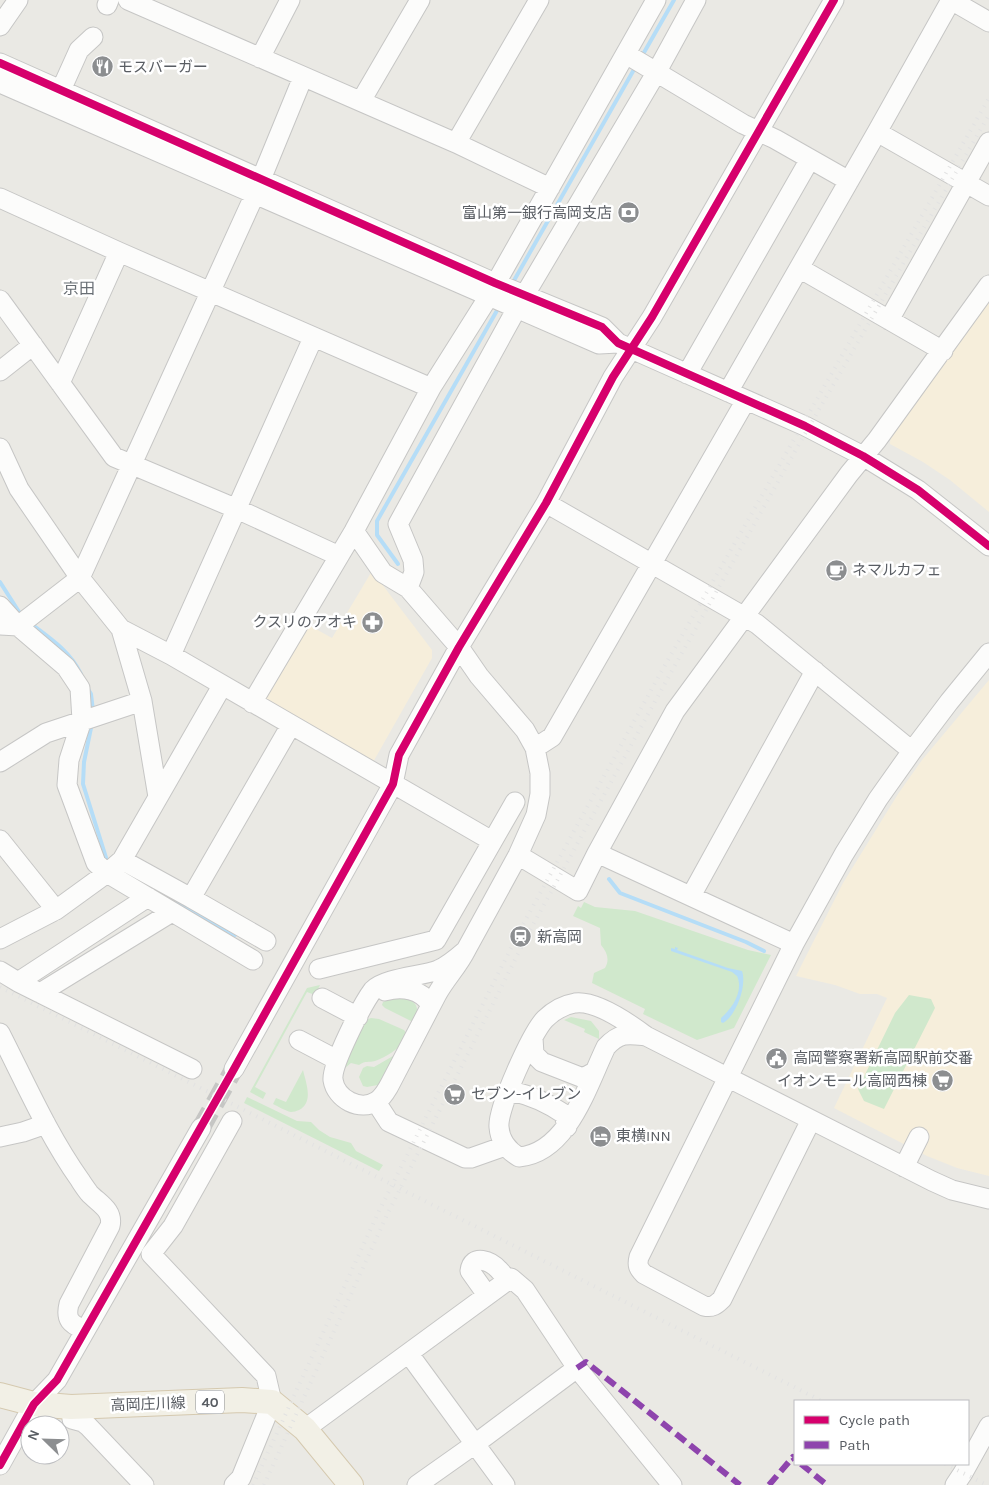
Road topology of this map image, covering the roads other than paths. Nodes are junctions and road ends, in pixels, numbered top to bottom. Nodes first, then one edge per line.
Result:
1 (18, 0) edge
2 (128, 0) edge
3 (290, 0) edge
4 (420, 0) edge
5 (539, 0) edge
6 (656, 0) edge
7 (696, 0) edge
8 (834, 0) edge
9 (951, 0) edge
10 (989, 22) edge
11 (0, 26) edge
12 (93, 37) dead end
13 (260, 58) junction
14 (0, 63) edge
15 (641, 63) junction
16 (303, 77) junction
17 (0, 83) edge
18 (61, 90) junction
19 (361, 101) junction
20 (759, 131) junction
21 (877, 132) junction
22 (456, 142) junction
23 (989, 142) edge
24 (810, 159) junction
25 (849, 181) junction
26 (966, 183) junction
27 (258, 186) junction
28 (550, 188) junction
29 (989, 196) edge
30 (0, 198) edge
31 (119, 252) junction
32 (799, 268) junction
33 (989, 285) edge
34 (211, 291) junction
35 (506, 296) junction
36 (0, 300) edge
37 (889, 320) junction
38 (313, 338) junction
39 (624, 345) junction
40 (33, 346) junction
41 (943, 351) junction
42 (0, 371) edge
43 (687, 374) junction
44 (60, 383) junction
45 (431, 388) junction
46 (728, 392) junction
47 (746, 400) junction
48 (0, 448) edge
49 (863, 456) junction
50 (132, 465) junction
51 (546, 503) junction
52 (237, 509) junction
53 (354, 531) junction
54 (989, 546) edge
55 (339, 556) junction
56 (653, 563) junction
57 (80, 578) junction
58 (408, 588) junction
59 (0, 606) edge
60 (745, 617) junction
61 (9, 626) edge
62 (121, 629) junction
63 (459, 648) junction
64 (989, 653) edge
65 (171, 656) junction
66 (815, 671) junction
67 (222, 686) junction
68 (142, 701) junction
69 (252, 703) junction
70 (82, 720) junction
71 (291, 725) junction
72 (536, 748) junction
73 (912, 751) junction
74 (0, 762) edge
75 (393, 784) junction
76 (158, 797) junction
77 (515, 802) dead end
78 (0, 840) edge
79 (492, 841) junction
80 (598, 853) junction
81 (518, 855) junction
82 (114, 867) junction
83 (691, 896) junction
84 (148, 898) junction
85 (191, 898) junction
86 (56, 910) junction
87 (172, 912) junction
88 (0, 939) edge
89 (266, 941) dead end
90 (794, 944) junction
91 (466, 950) junction
92 (253, 960) dead end
93 (319, 969) dead end
94 (0, 971) edge
95 (18, 982) junction
96 (40, 993) junction
97 (322, 998) dead end
98 (431, 1005) junction
99 (562, 1007) junction
100 (362, 1009) junction
101 (0, 1033) edge
102 (646, 1036) junction
103 (533, 1038) junction
104 (299, 1040) dead end
105 (606, 1047) junction
106 (337, 1060) junction
107 (234, 1069) tunnel mouth
108 (192, 1070) dead end
109 (594, 1072) junction
110 (727, 1078) junction
111 (506, 1097) junction
112 (376, 1102) junction
113 (811, 1120) junction
114 (232, 1121) dead end
115 (46, 1124) junction
116 (567, 1127) junction
117 (201, 1128) tunnel mouth
118 (0, 1137) edge
119 (919, 1137) dead end
120 (505, 1146) junction
121 (904, 1167) junction
122 (989, 1199) edge
123 (507, 1280) junction
124 (487, 1295) junction
125 (84, 1330) junction
126 (409, 1354) junction
127 (577, 1368) junction
128 (0, 1395) edge
129 (272, 1402) junction
130 (34, 1404) junction
131 (71, 1407) junction
132 (989, 1426) edge
133 (306, 1429) junction
134 (475, 1444) junction
135 (969, 1462) edge
136 (0, 1465) edge
137 (967, 1465) edge
138 (144, 1485) edge
139 (234, 1485) edge
140 (351, 1485) edge
141 (417, 1485) edge
142 (505, 1485) edge
143 (672, 1485) edge
144 (955, 1485) edge

1 - 11 street
2 - 13 street
3 - 13 street
4 - 19 street
5 - 22 street
6 - 15 street
7 - 15 street
8 - 20 street
9 - 10 street
9 - 21 street
12 - 18 street
13 - 16 street
14 - 18 street
15 - 20 street
15 - 28 street
15 - 35 street
16 - 19 street
16 - 27 street
17 - 27 street
18 - 27 street
19 - 22 street
20 - 24 street
20 - 39 street
21 - 25 street
21 - 26 street
22 - 28 street
23 - 26 street
24 - 25 street
24 - 43 street
25 - 32 street
26 - 29 street
26 - 37 street
27 - 34 street
27 - 35 street
28 - 35 street
30 - 31 street
31 - 34 street
31 - 44 street
32 - 37 street
32 - 46 street
33 - 41 street
34 - 38 street
34 - 50 street
35 - 39 street
35 - 45 street
35 - 58 street
36 - 40 street
37 - 41 street
38 - 45 street
38 - 52 street
39 - 43 street
39 - 51 street
40 - 42 street
40 - 44 street
41 - 49 street
43 - 46 street
44 - 50 street
45 - 53 street
46 - 47 street
47 - 49 street
47 - 56 street
48 - 57 street
49 - 54 street
49 - 60 street
50 - 52 street
50 - 57 street
51 - 56 street
51 - 63 street
52 - 55 street
52 - 65 street
53 - 55 street
53 - 58 street
55 - 69 street
56 - 60 street
56 - 72 street
57 - 61 street
57 - 62 street
58 - 63 street
59 - 61 street
60 - 66 street
60 - 80 street
61 - 70 street
62 - 65 street
62 - 68 street
63 - 72 street
63 - 75 street
64 - 73 street
65 - 67 street
66 - 73 street
66 - 83 street
67 - 69 street
67 - 76 street
68 - 70 street
68 - 76 street
69 - 71 street
70 - 74 street
70 - 82 street
71 - 75 street
71 - 85 street
72 - 81 street
73 - 90 street
75 - 79 street
75 - 107 street
76 - 82 street
77 - 79 street
78 - 86 street
79 - 93 street
80 - 81 street
80 - 83 street
81 - 91 street
82 - 84 street
82 - 85 street
82 - 86 street
83 - 90 street
84 - 87 street
84 - 95 street
85 - 89 street
86 - 88 street
87 - 92 street
87 - 96 street
90 - 110 street
91 - 98 street
91 - 100 street
94 - 95 street
95 - 96 street
96 - 108 street
97 - 100 street
98 - 100 street
98 - 112 street
99 - 102 street
99 - 103 street
99 - 105 street
100 - 106 street
101 - 115 street
102 - 105 street
102 - 110 street
103 - 109 street
103 - 111 street
104 - 106 street
105 - 109 street
106 - 112 street
109 - 116 street
110 - 113 street
110 - 113 street
111 - 116 street
111 - 120 street
112 - 120 street
113 - 121 street
114 - 129 street
115 - 118 street
115 - 125 street
116 - 120 street
117 - 125 street
119 - 121 street
121 - 122 street
123 - 124 street
123 - 124 street
123 - 127 street
124 - 126 street
125 - 130 street
126 - 133 street
126 - 134 street
127 - 134 street
127 - 143 street
128 - 130 main road, 高岡庄川線 / 40
129 - 131 main road, 高岡庄川線 / 40
129 - 133 main road
129 - 139 street
130 - 131 main road, 高岡庄川線 / 40
130 - 136 street
131 - 138 street
132 - 135 street
133 - 140 main road
134 - 141 street
134 - 142 street
137 - 144 street

